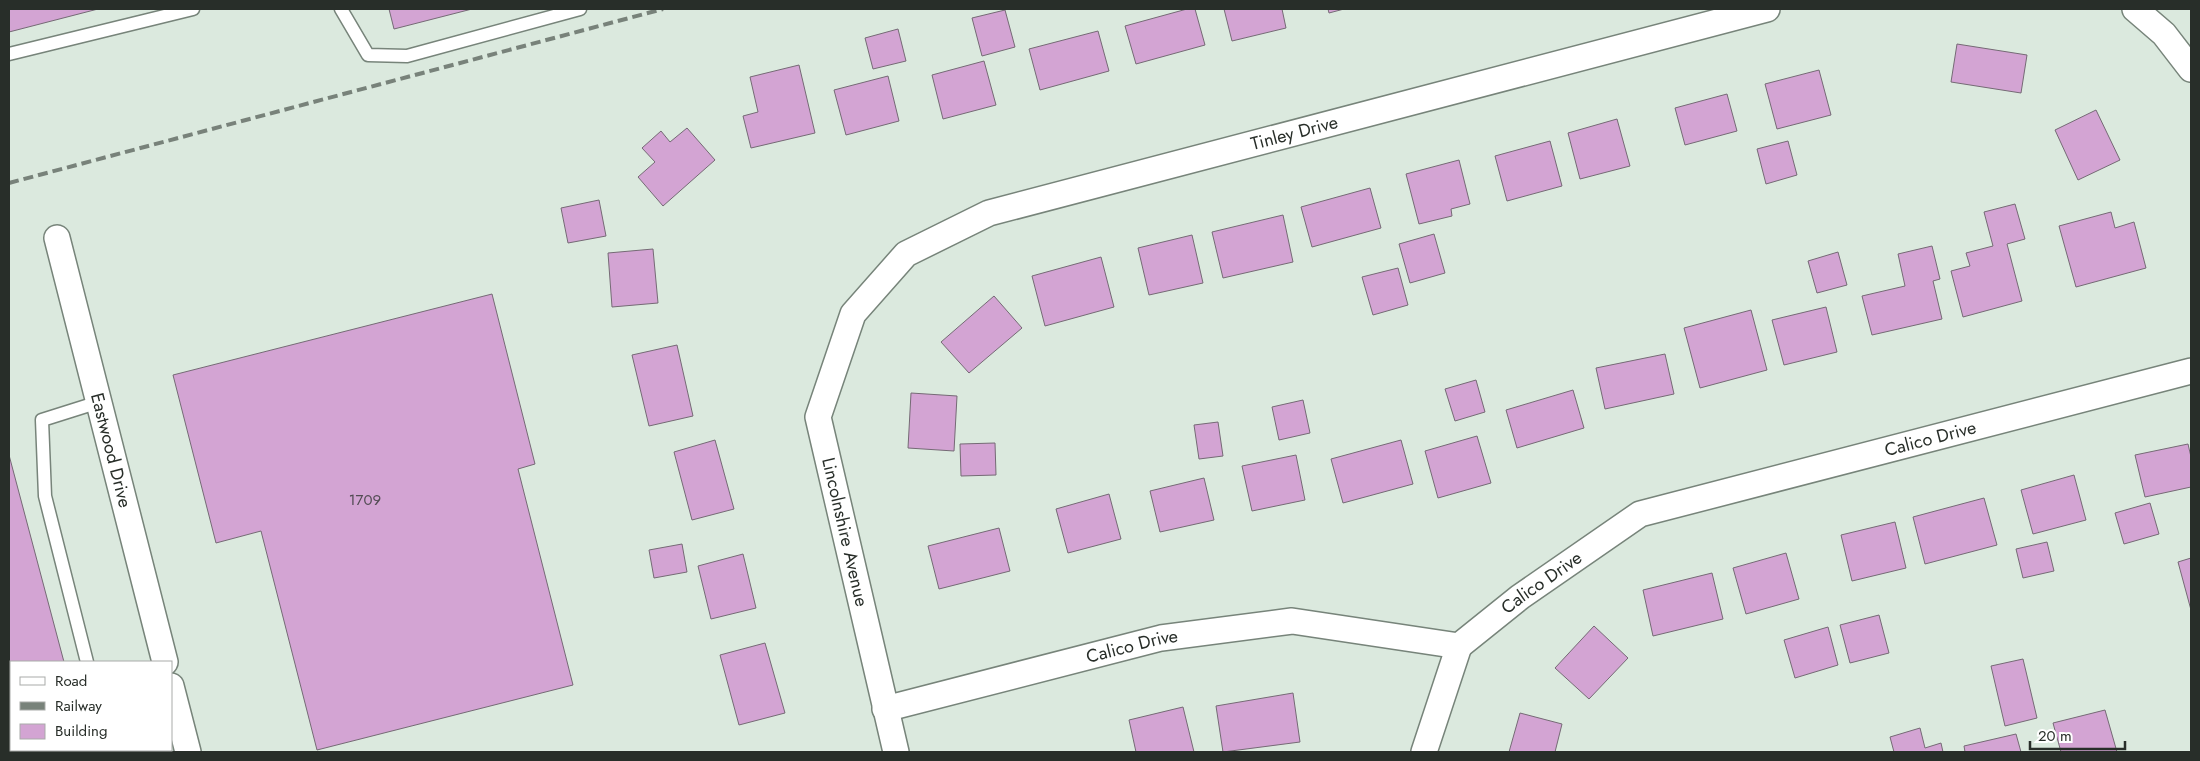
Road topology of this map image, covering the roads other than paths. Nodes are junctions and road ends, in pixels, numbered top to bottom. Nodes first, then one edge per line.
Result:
1 (193, 9) edge
2 (341, 9) edge
3 (580, 9) edge
4 (1767, 9) edge
5 (2135, 9) edge
6 (9, 54) edge
7 (2191, 68) edge
8 (57, 238) dead end
9 (853, 314) joint
10 (2191, 370) edge
11 (98, 402) junction
12 (1459, 646) junction
13 (87, 661) edge
14 (165, 661) edge
15 (172, 690) edge
16 (885, 708) junction
17 (188, 752) edge
18 (896, 752) edge
19 (1424, 752) edge

1 - 6 lane
2 - 3 lane
4 - 9 street, Tinley Drive
5 - 7 street
8 - 11 street, Eastwood Drive
9 - 16 street, Lincolnshire Avenue
10 - 12 street, Calico Drive
11 - 13 lane
11 - 14 street, Eastwood Drive
12 - 16 street, Calico Drive
12 - 19 street
15 - 17 street
16 - 18 street, Lincolnshire Avenue

